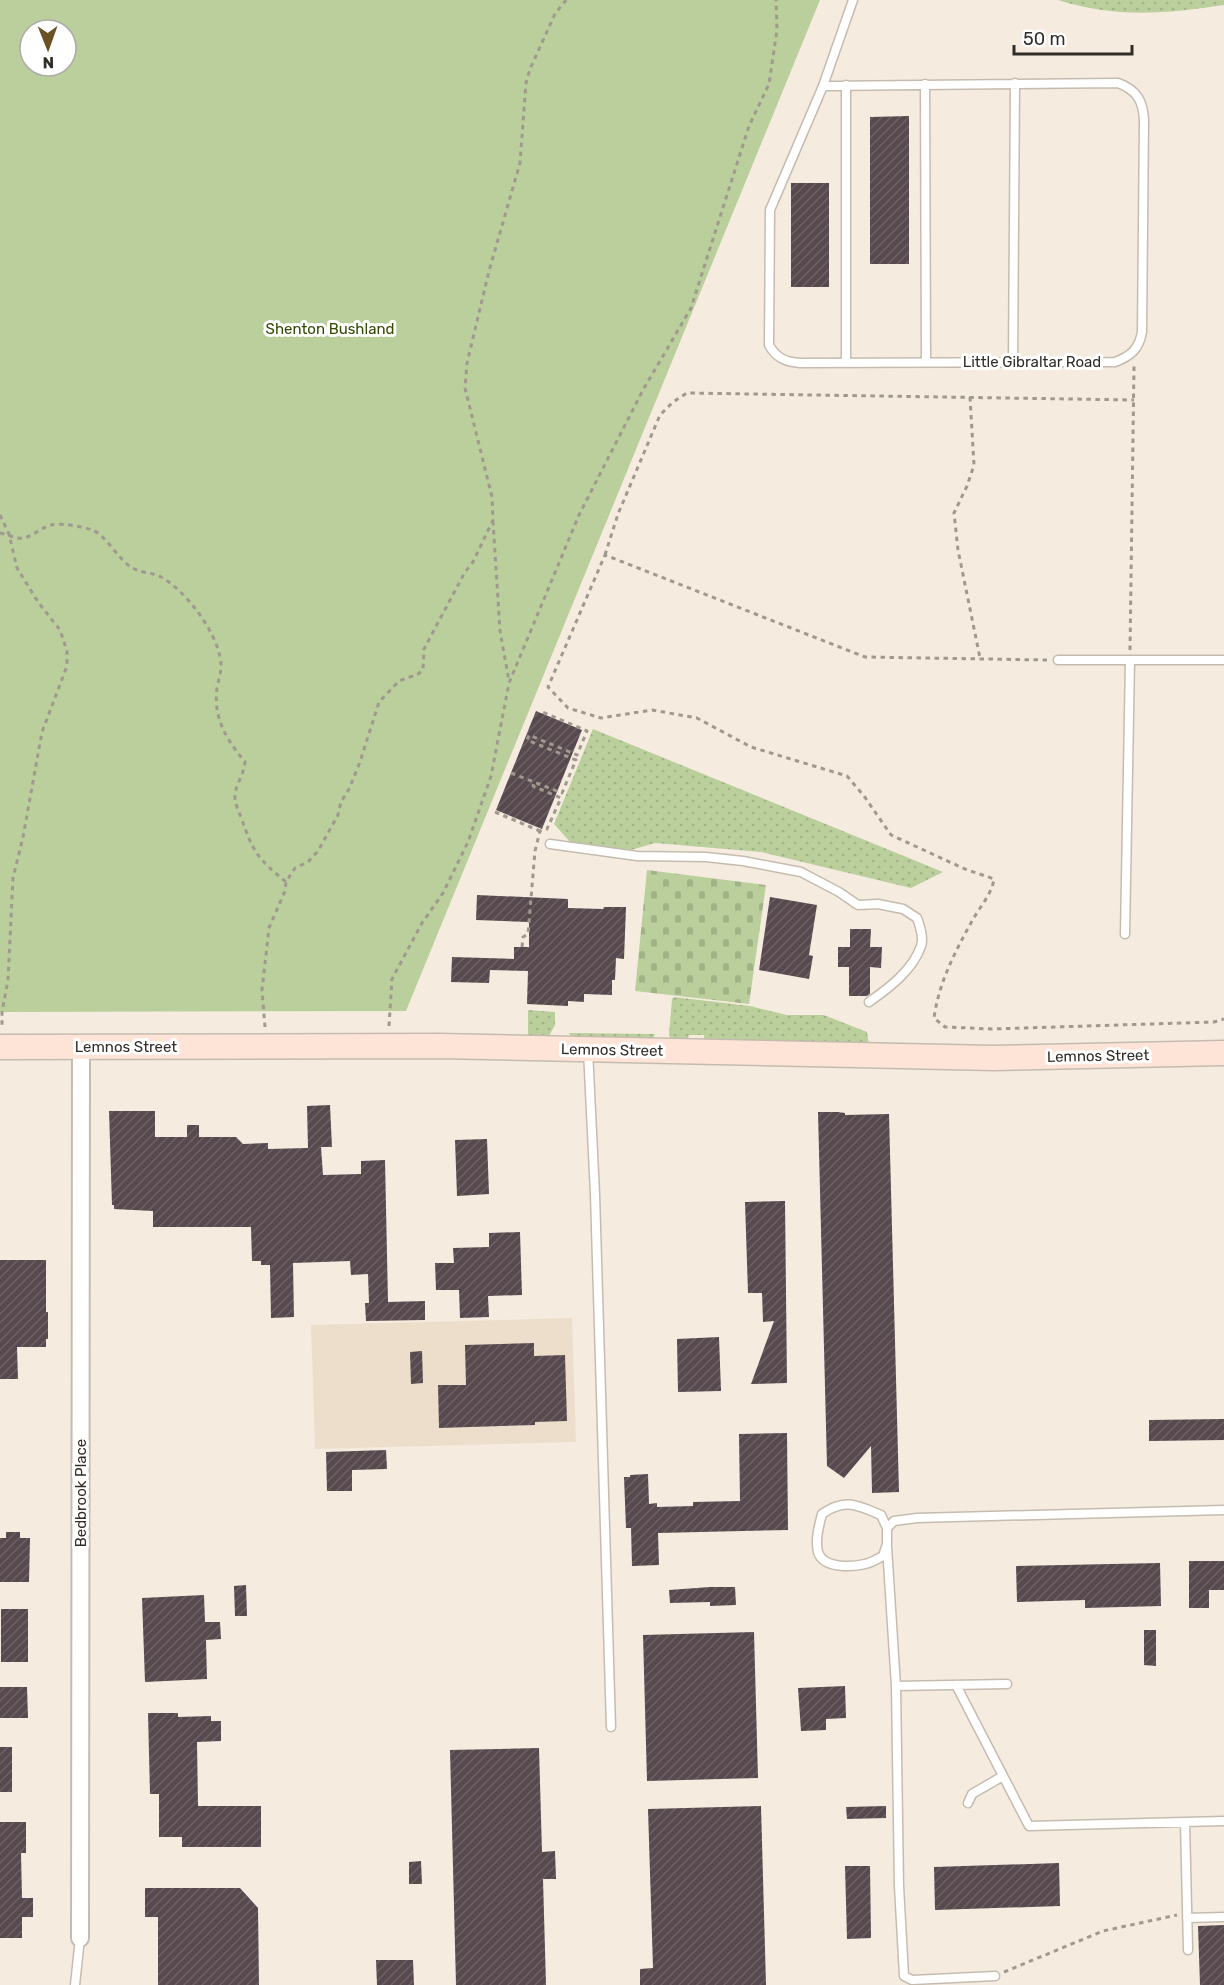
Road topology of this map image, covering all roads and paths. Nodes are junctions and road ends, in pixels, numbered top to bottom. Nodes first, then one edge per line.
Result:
1 (566, 0) edge
2 (776, 0) edge
3 (854, 0) edge
4 (1015, 83) junction
5 (925, 84) junction
6 (846, 85) junction
7 (823, 86) junction
8 (1134, 352) junction
9 (846, 362) junction
10 (926, 362) junction
11 (1013, 362) junction
12 (969, 397) junction
13 (1134, 400) junction
14 (0, 515) edge
15 (493, 520) junction
16 (0, 533) edge
17 (9, 534) junction
18 (605, 555) junction
19 (980, 658) junction
20 (1058, 660) joint
21 (1130, 660) junction
22 (1224, 660) edge
23 (509, 683) junction
24 (540, 711) dead end
25 (511, 773) dead end
26 (534, 782) junction
27 (495, 812) dead end
28 (540, 831) junction
29 (550, 844) dead end
30 (286, 882) junction
31 (1125, 934) dead end
32 (522, 947) dead end
33 (869, 1002) dead end
34 (1224, 1019) edge
35 (265, 1046) junction
36 (388, 1046) junction
37 (1, 1047) edge
38 (81, 1047) junction
39 (588, 1049) junction
40 (1224, 1053) edge
41 (1224, 1510) edge
42 (887, 1528) junction
43 (887, 1544) junction
44 (1007, 1684) dead end
45 (956, 1685) junction
46 (896, 1686) junction
47 (611, 1727) dead end
48 (1004, 1776) junction
49 (968, 1803) dead end
50 (1224, 1821) edge
51 (1185, 1822) junction
52 (1187, 1915) junction
53 (1224, 1917) edge
54 (80, 1938) joint
55 (1188, 1950) dead end
56 (995, 1976) joint
57 (75, 1985) edge

1 - 15 path
2 - 23 path
3 - 7 lane, Little Gibraltar Road
4 - 5 lane
4 - 8 lane
4 - 11 lane
5 - 6 lane
5 - 10 lane
6 - 7 lane
6 - 9 lane
7 - 9 lane, Little Gibraltar Road
8 - 11 lane, Little Gibraltar Road
8 - 13 path
9 - 10 lane, Little Gibraltar Road
10 - 11 lane, Little Gibraltar Road
12 - 13 path
12 - 18 path
12 - 19 path
13 - 21 path
14 - 17 path
15 - 23 path
15 - 30 path
16 - 17 path
17 - 30 path
17 - 37 path
18 - 19 path
18 - 34 path
19 - 20 path
20 - 21 lane
21 - 22 lane
21 - 31 lane
23 - 36 path
24 - 26 path
25 - 26 path
26 - 28 path
27 - 28 path
28 - 32 path
29 - 33 lane
30 - 35 path
35 - 36 street, Lemnos Street
35 - 38 street, Lemnos Street
36 - 39 street, Lemnos Street
37 - 38 street, Lemnos Street
38 - 54 street, Bedbrook Place
39 - 40 street, Lemnos Street
39 - 47 lane
41 - 42 lane
42 - 43 lane
42 - 43 lane
43 - 46 lane
44 - 45 lane
45 - 46 lane
45 - 48 lane
46 - 56 lane
48 - 49 lane
48 - 51 lane
50 - 51 lane
51 - 52 lane
52 - 53 lane
52 - 55 lane
52 - 56 path
54 - 57 lane

